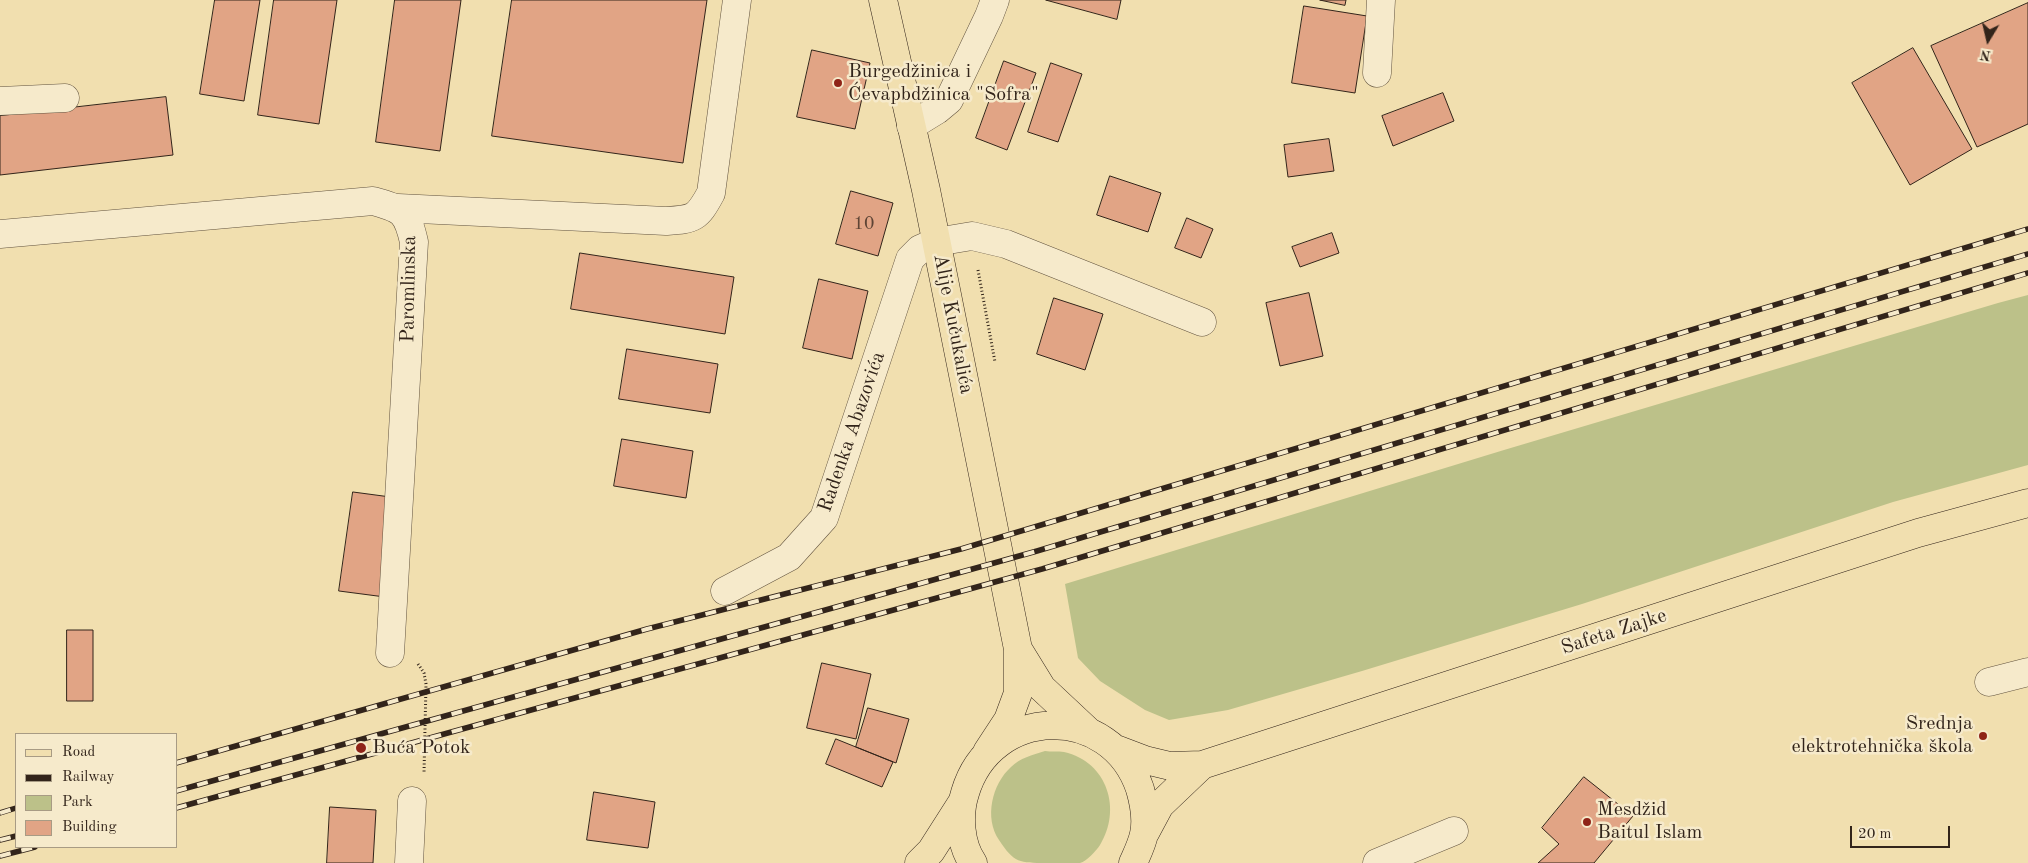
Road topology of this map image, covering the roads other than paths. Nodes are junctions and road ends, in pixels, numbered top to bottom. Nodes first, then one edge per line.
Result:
1 (737, 0) edge
2 (883, 0) edge
3 (995, 0) edge
4 (1381, 0) edge
5 (1377, 73) dead end
6 (65, 98) dead end
7 (0, 101) edge
8 (911, 126) junction
9 (398, 208) junction
10 (0, 234) edge
11 (936, 242) junction
12 (1202, 322) dead end
13 (2028, 503) edge
14 (725, 590) dead end
15 (1018, 649) junction
16 (390, 653) road end
17 (2028, 672) edge
18 (1989, 682) dead end
19 (1089, 732) junction
20 (1116, 749) junction
21 (986, 752) junction
22 (1202, 765) junction
23 (412, 801) road end
24 (961, 804) junction
25 (1454, 831) dead end
26 (1144, 835) junction
27 (409, 863) edge
28 (919, 863) edge
29 (973, 863) edge
30 (1133, 863) edge
31 (1377, 863) edge

1 - 9 street
2 - 8 main road, Alije Kučukalića
3 - 8 street
4 - 5 street
6 - 7 street
8 - 11 main road, Alije Kučukalića
9 - 10 street, Paromlinska
9 - 16 street, Paromlinska
11 - 12 street
11 - 14 street, Radenka Abazovića
11 - 15 main road, Alije Kučukalića
13 - 22 main road, Safeta Zajke
15 - 19 main road, Alije Kučukalića
15 - 21 main road, Alije Kučukalića
17 - 18 street
19 - 20 main road
19 - 21 main road
20 - 22 main road, Safeta Zajke
20 - 26 main road
21 - 24 main road, Alije Kučukalića
22 - 26 main road, Safeta Zajke
23 - 27 street
24 - 28 main road
24 - 29 main road
25 - 31 street
26 - 30 main road

